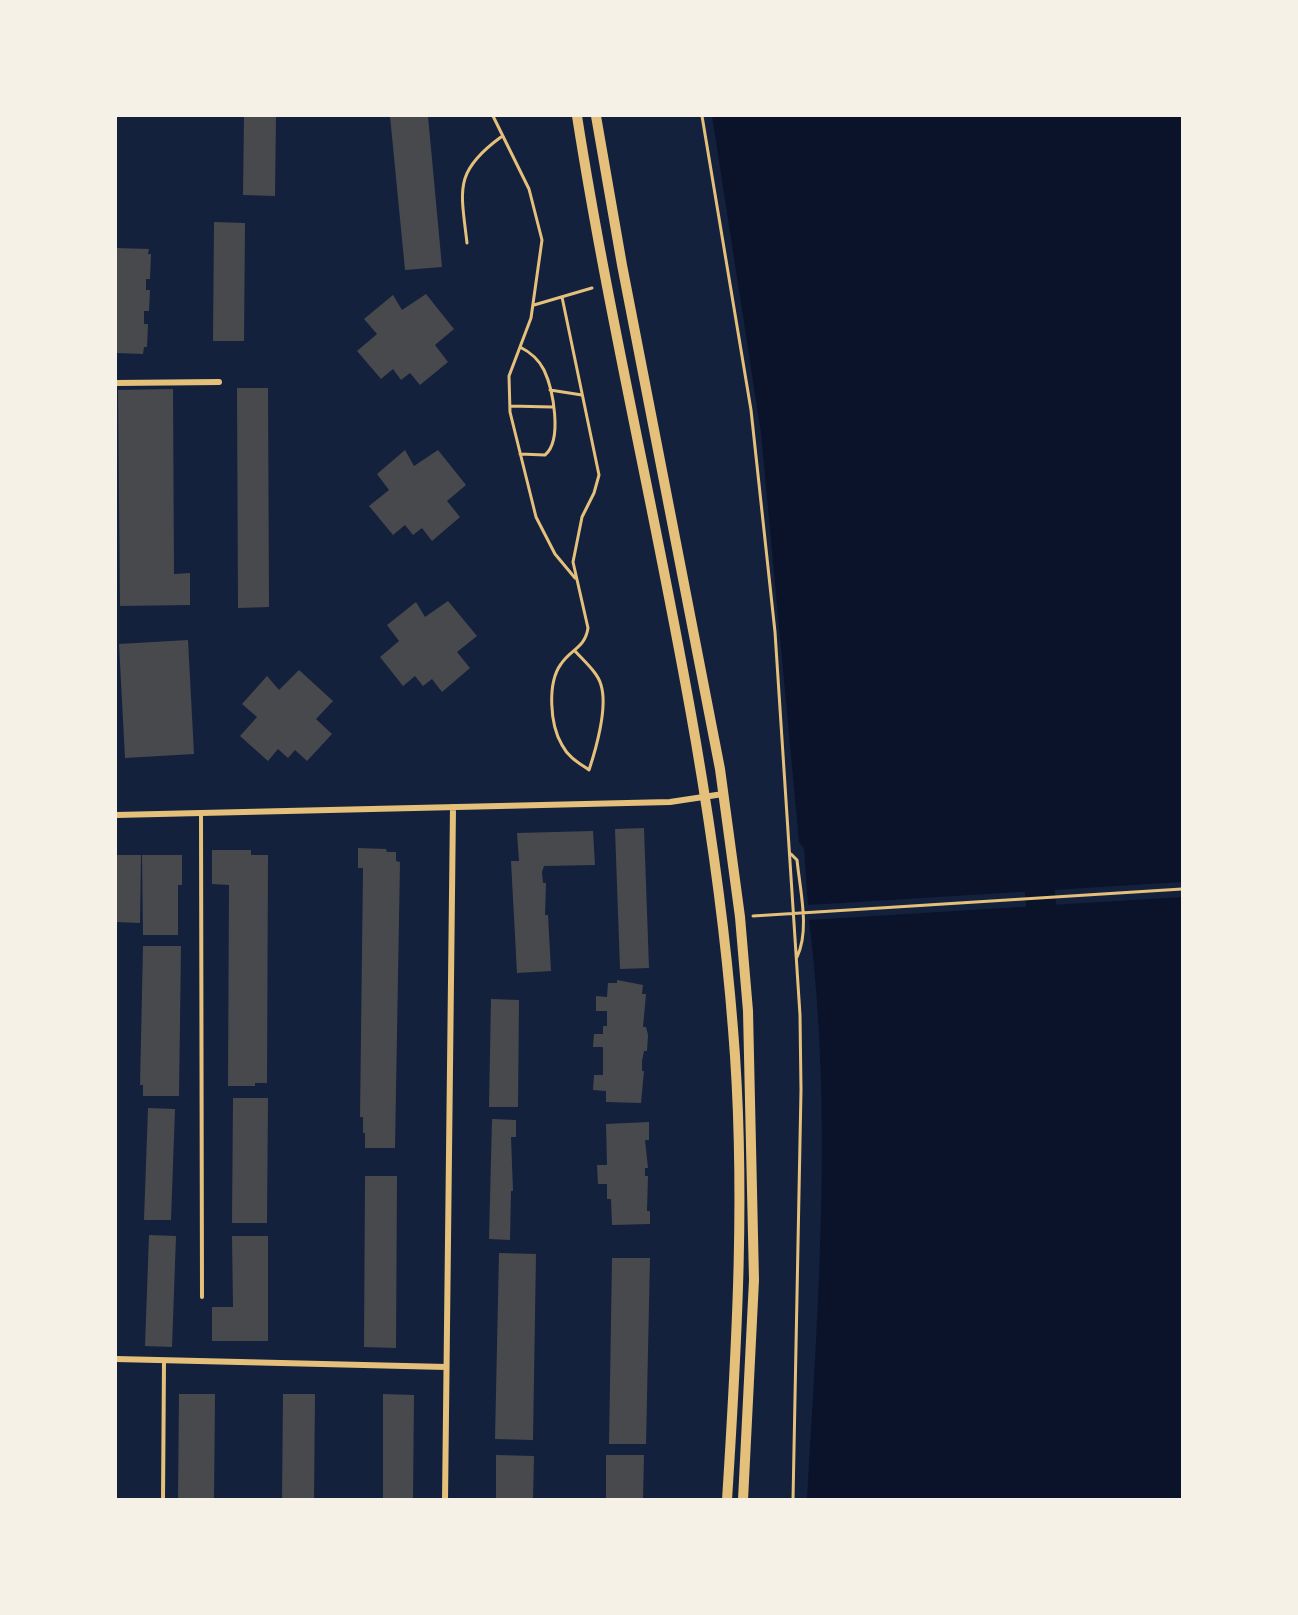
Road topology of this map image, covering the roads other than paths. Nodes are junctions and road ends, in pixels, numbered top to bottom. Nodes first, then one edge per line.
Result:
1 (577, 116) edge
2 (596, 116) edge
3 (219, 382) dead end
4 (116, 383) edge
5 (723, 794) junction
6 (706, 797) junction
7 (453, 807) junction
8 (201, 813) junction
9 (116, 814) edge
10 (202, 1297) dead end
11 (116, 1359) edge
12 (164, 1361) junction
13 (446, 1367) junction
14 (163, 1500) edge
15 (445, 1500) edge
16 (727, 1500) edge
17 (743, 1500) edge

1 - 6 main road
2 - 5 main road
3 - 4 street
5 - 6 street
5 - 17 main road
6 - 7 street
6 - 16 main road
7 - 8 street
7 - 13 street
8 - 9 street
8 - 10 lane
11 - 12 street
12 - 13 street
12 - 14 lane
13 - 15 street

